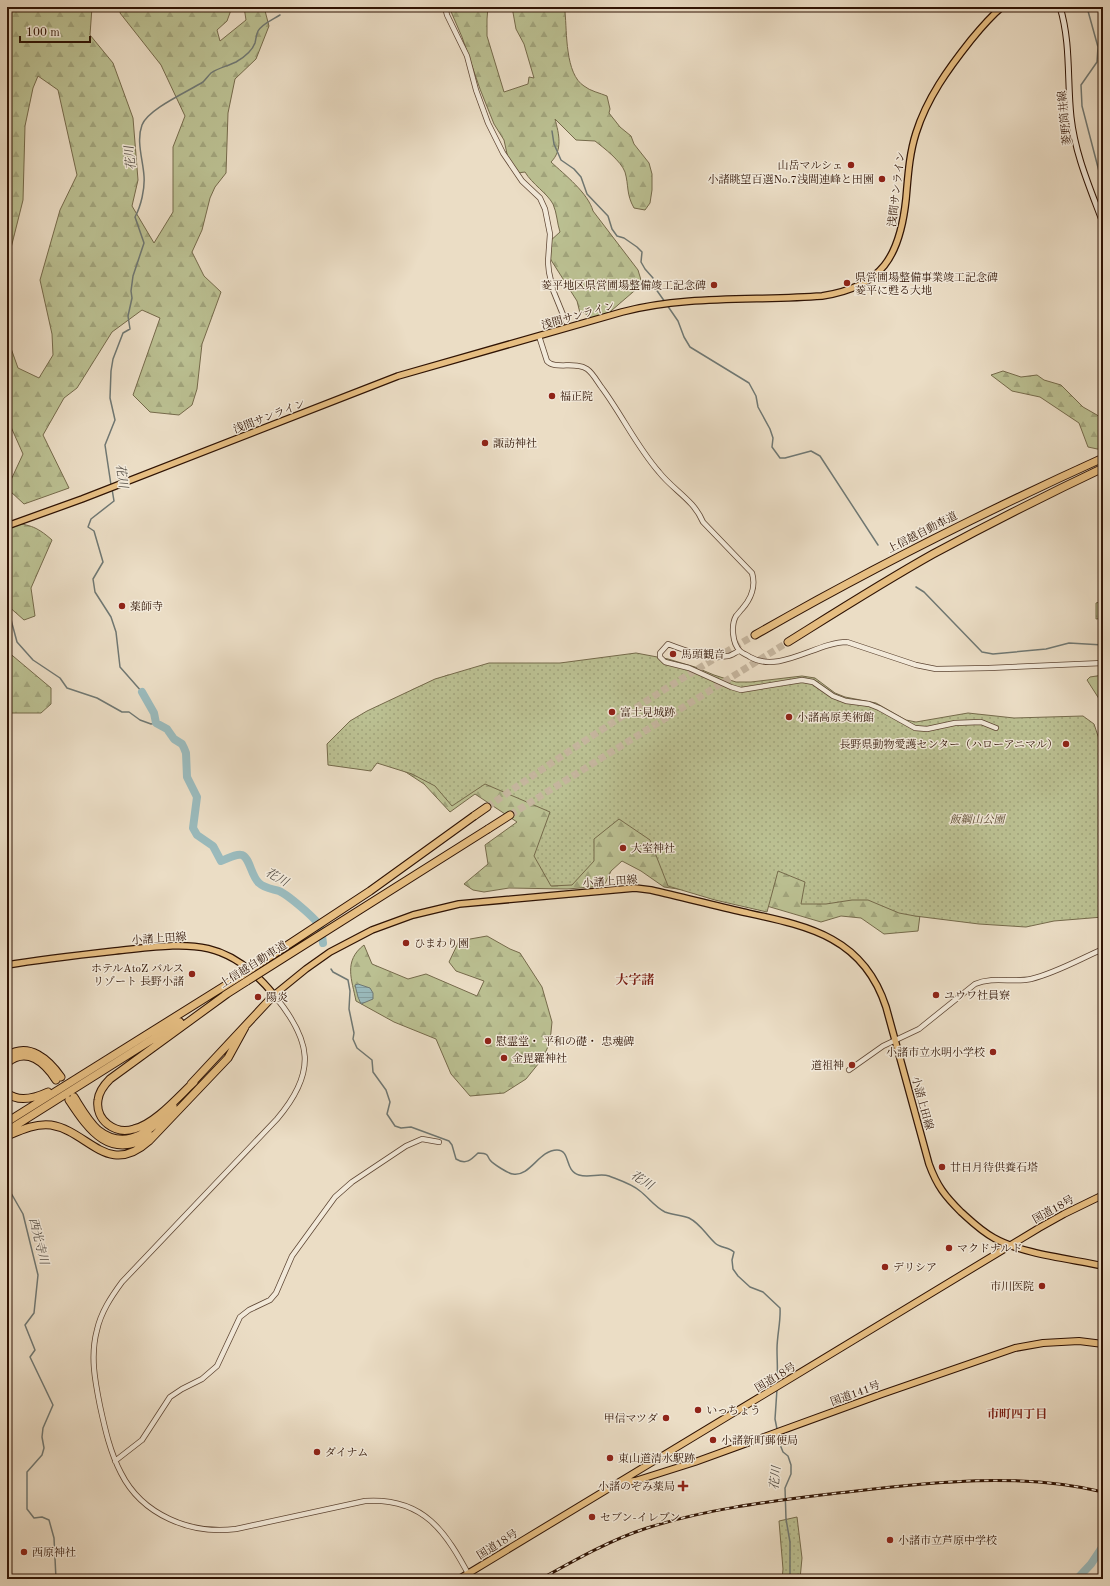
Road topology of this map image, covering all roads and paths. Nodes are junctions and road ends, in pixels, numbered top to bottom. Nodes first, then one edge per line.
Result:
1 (445, 7) edge
2 (1002, 7) edge
3 (1060, 7) edge
4 (1103, 223) edge
5 (566, 322) dead end
6 (539, 336) junction
7 (1103, 458) edge
8 (1103, 468) edge
9 (7, 526) edge
10 (755, 634) tunnel mouth
11 (788, 642) tunnel mouth
12 (739, 650) junction
13 (1103, 663) edge
14 (996, 728) dead end
15 (487, 807) tunnel mouth
16 (510, 816) tunnel mouth
17 (1103, 949) edge
18 (7, 965) edge
19 (244, 978) junction
20 (228, 992) junction
21 (274, 995) junction
22 (245, 1027) junction
23 (141, 1038) junction
24 (896, 1040) junction
25 (7, 1056) edge
26 (7, 1062) edge
27 (849, 1070) dead end
28 (194, 1082) junction
29 (7, 1093) edge
30 (7, 1122) edge
31 (163, 1126) junction
32 (7, 1131) edge
33 (7, 1136) edge
34 (439, 1142) dead end
35 (1103, 1195) edge
36 (1010, 1245) junction
37 (1103, 1266) edge
38 (1103, 1344) edge
39 (115, 1461) junction
40 (642, 1468) junction
41 (645, 1478) junction
42 (617, 1483) junction
43 (470, 1576) edge
44 (459, 1579) edge

1 - 5 street
2 - 6 main road, 浅間サンライン
3 - 4 main road, 菱野筒井線
6 - 9 main road, 浅間サンライン
6 - 12 street
7 - 10 highway, 上信越自動車道
8 - 11 highway
12 - 13 street
12 - 14 street
15 - 19 highway, 上信越自動車道, bridge
16 - 19 highway, 上信越自動車道, bridge
17 - 24 street
18 - 21 main road, 小諸上田線
19 - 20 highway, 上信越自動車道
19 - 23 highway, 上信越自動車道
20 - 28 highway
20 - 32 highway, 上信越自動車道
21 - 22 highway
21 - 24 main road, 小諸上田線
21 - 39 street
22 - 28 highway
22 - 31 highway
23 - 29 highway
23 - 30 highway, 上信越自動車道
24 - 27 street
24 - 36 main road, 小諸上田線
25 - 26 highway
28 - 31 highway
31 - 33 highway
34 - 39 street
35 - 36 highway, 国道18号
36 - 37 main road, 小諸上田線
36 - 40 highway, 国道18号
38 - 41 highway, 国道141号
39 - 43 street
40 - 41 highway
40 - 42 highway, 国道18号
41 - 42 highway, 国道141号
42 - 43 highway, 国道18号
43 - 44 highway, 国道18号

